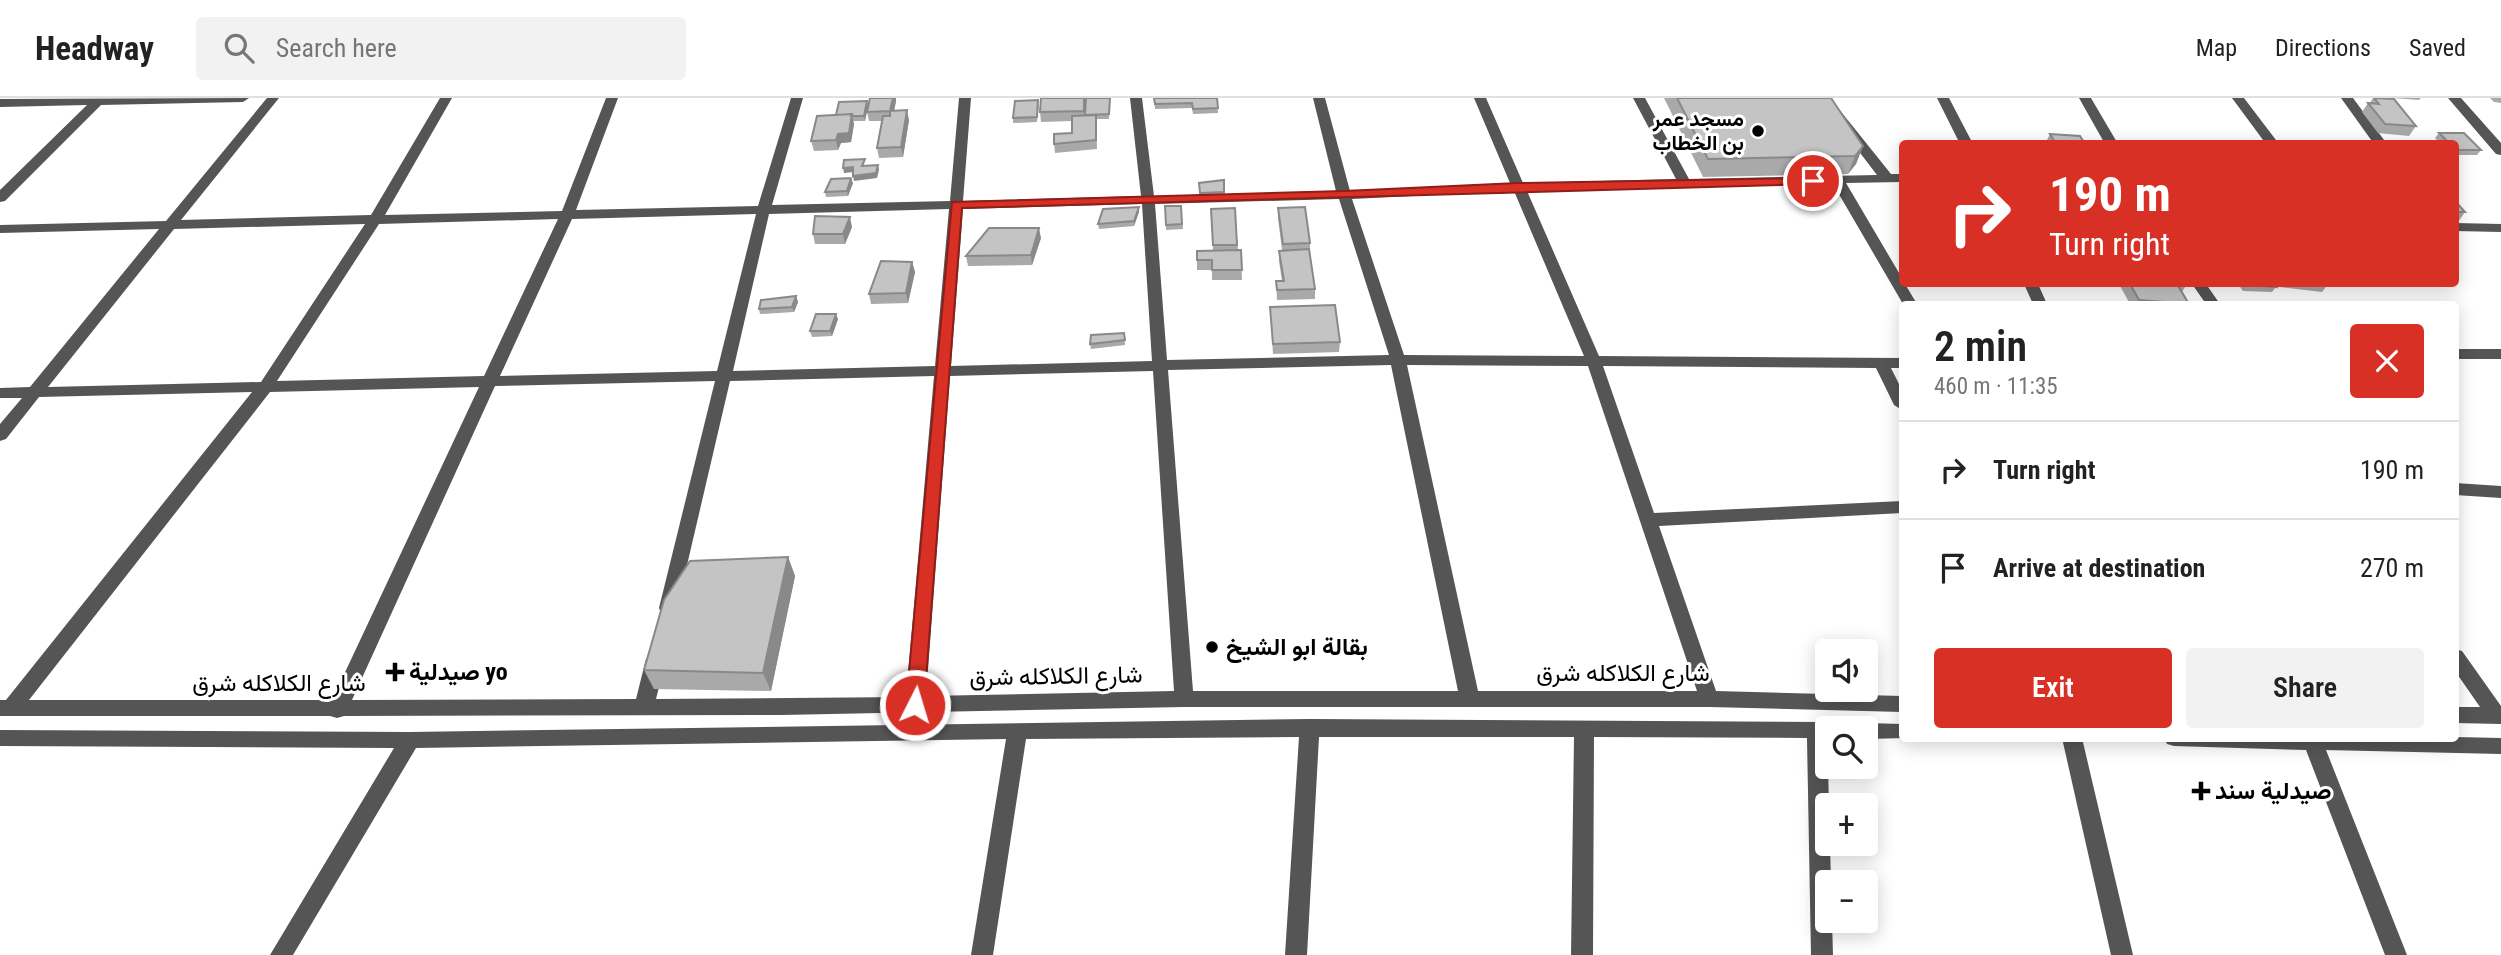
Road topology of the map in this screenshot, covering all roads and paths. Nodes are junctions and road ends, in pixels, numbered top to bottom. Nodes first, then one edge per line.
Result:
1 (243, 98) edge
2 (273, 98) edge
3 (446, 98) edge
4 (612, 98) edge
5 (797, 98) edge
6 (965, 98) edge
7 (1136, 98) edge
8 (1319, 98) edge
9 (1480, 98) edge
10 (1639, 98) edge
11 (1824, 98) edge
12 (1943, 98) edge
13 (2085, 98) edge
14 (2238, 98) edge
15 (2347, 98) edge
16 (2454, 98) edge
17 (99, 99) edge
18 (0, 103) edge
19 (1965, 140) edge
20 (2110, 140) edge
21 (2270, 140) edge
22 (2378, 140) edge
23 (2501, 151) edge
24 (1887, 178) junction
25 (1899, 178) edge
26 (1838, 181) junction
27 (1686, 185) junction
28 (1518, 187) junction
29 (1344, 195) junction
30 (0, 198) edge
31 (1148, 200) junction
32 (956, 204) junction
33 (764, 208) junction
34 (568, 214) junction
35 (376, 218) junction
36 (169, 223) junction
37 (2459, 227) edge
38 (2501, 228) edge
39 (0, 229) edge
40 (1899, 285) edge
41 (2501, 354) edge
42 (2459, 355) edge
43 (1398, 360) junction
44 (1594, 362) junction
45 (1881, 363) junction
46 (1899, 363) edge
47 (1161, 365) junction
48 (944, 371) junction
49 (726, 374) junction
50 (490, 380) junction
51 (265, 387) junction
52 (34, 392) junction
53 (0, 393) edge
54 (1899, 399) edge
55 (0, 435) edge
56 (2459, 489) edge
57 (2501, 492) edge
58 (1899, 507) edge
59 (1647, 520) junction
60 (2459, 661) edge
61 (1184, 699) junction
62 (1709, 699) junction
63 (1470, 700) junction
64 (1899, 704) edge
65 (915, 705) junction
66 (644, 707) junction
67 (5, 708) edge
68 (337, 710) junction
69 (2459, 715) edge
70 (2499, 716) edge
71 (1310, 727) junction
72 (1584, 727) junction
73 (1017, 730) junction
74 (1815, 730) edge
75 (1878, 731) edge
76 (1899, 732) edge
77 (0, 738) edge
78 (410, 740) junction
79 (2073, 742) edge
80 (2313, 742) joint
81 (2501, 746) edge
82 (1822, 779) edge
83 (281, 955) edge
84 (982, 955) edge
85 (1296, 955) edge
86 (1582, 955) edge
87 (1822, 955) edge
88 (2122, 955) edge
89 (2396, 955) edge

1 - 17 street
2 - 36 street
3 - 35 street
4 - 34 street
5 - 33 street
6 - 32 street
7 - 31 street
8 - 29 street
9 - 28 street
10 - 27 street
11 - 24 street
12 - 19 street
13 - 20 street
14 - 21 street
15 - 22 street
16 - 23 street
17 - 18 street
17 - 30 street
24 - 25 street
24 - 26 street
26 - 27 street
26 - 40 street
27 - 28 street
28 - 29 street
28 - 44 street
29 - 31 street
29 - 43 street
31 - 32 street
31 - 47 street
32 - 33 street
32 - 48 street
33 - 34 street
33 - 49 street
34 - 35 street
34 - 50 street
35 - 36 street
35 - 51 street
36 - 39 street
36 - 52 street
37 - 38 street
41 - 42 street
43 - 44 street
43 - 47 street
43 - 63 street
44 - 45 street
44 - 59 street
45 - 46 street
45 - 54 street
47 - 48 street
47 - 61 street
48 - 49 street
48 - 65 street
49 - 50 street
49 - 66 street
50 - 51 street
50 - 68 street
51 - 52 street
51 - 67 street
52 - 53 street
52 - 55 street
56 - 57 street
58 - 59 street
59 - 62 street
60 - 70 street
61 - 63 street, شارع الكلاكله شرق
61 - 65 street, شارع الكلاكله شرق
62 - 63 street, شارع الكلاكله شرق
62 - 64 street, شارع الكلاكله شرق
65 - 66 street, شارع الكلاكله شرق
66 - 68 street, شارع الكلاكله شرق
67 - 68 street, شارع الكلاكله شرق
69 - 70 street
71 - 72 street
71 - 73 street
71 - 85 street
72 - 74 street
72 - 86 street
73 - 78 street
73 - 84 street
75 - 76 street
77 - 78 street
78 - 83 street
79 - 88 street
80 - 81 street
80 - 89 street
82 - 87 street

